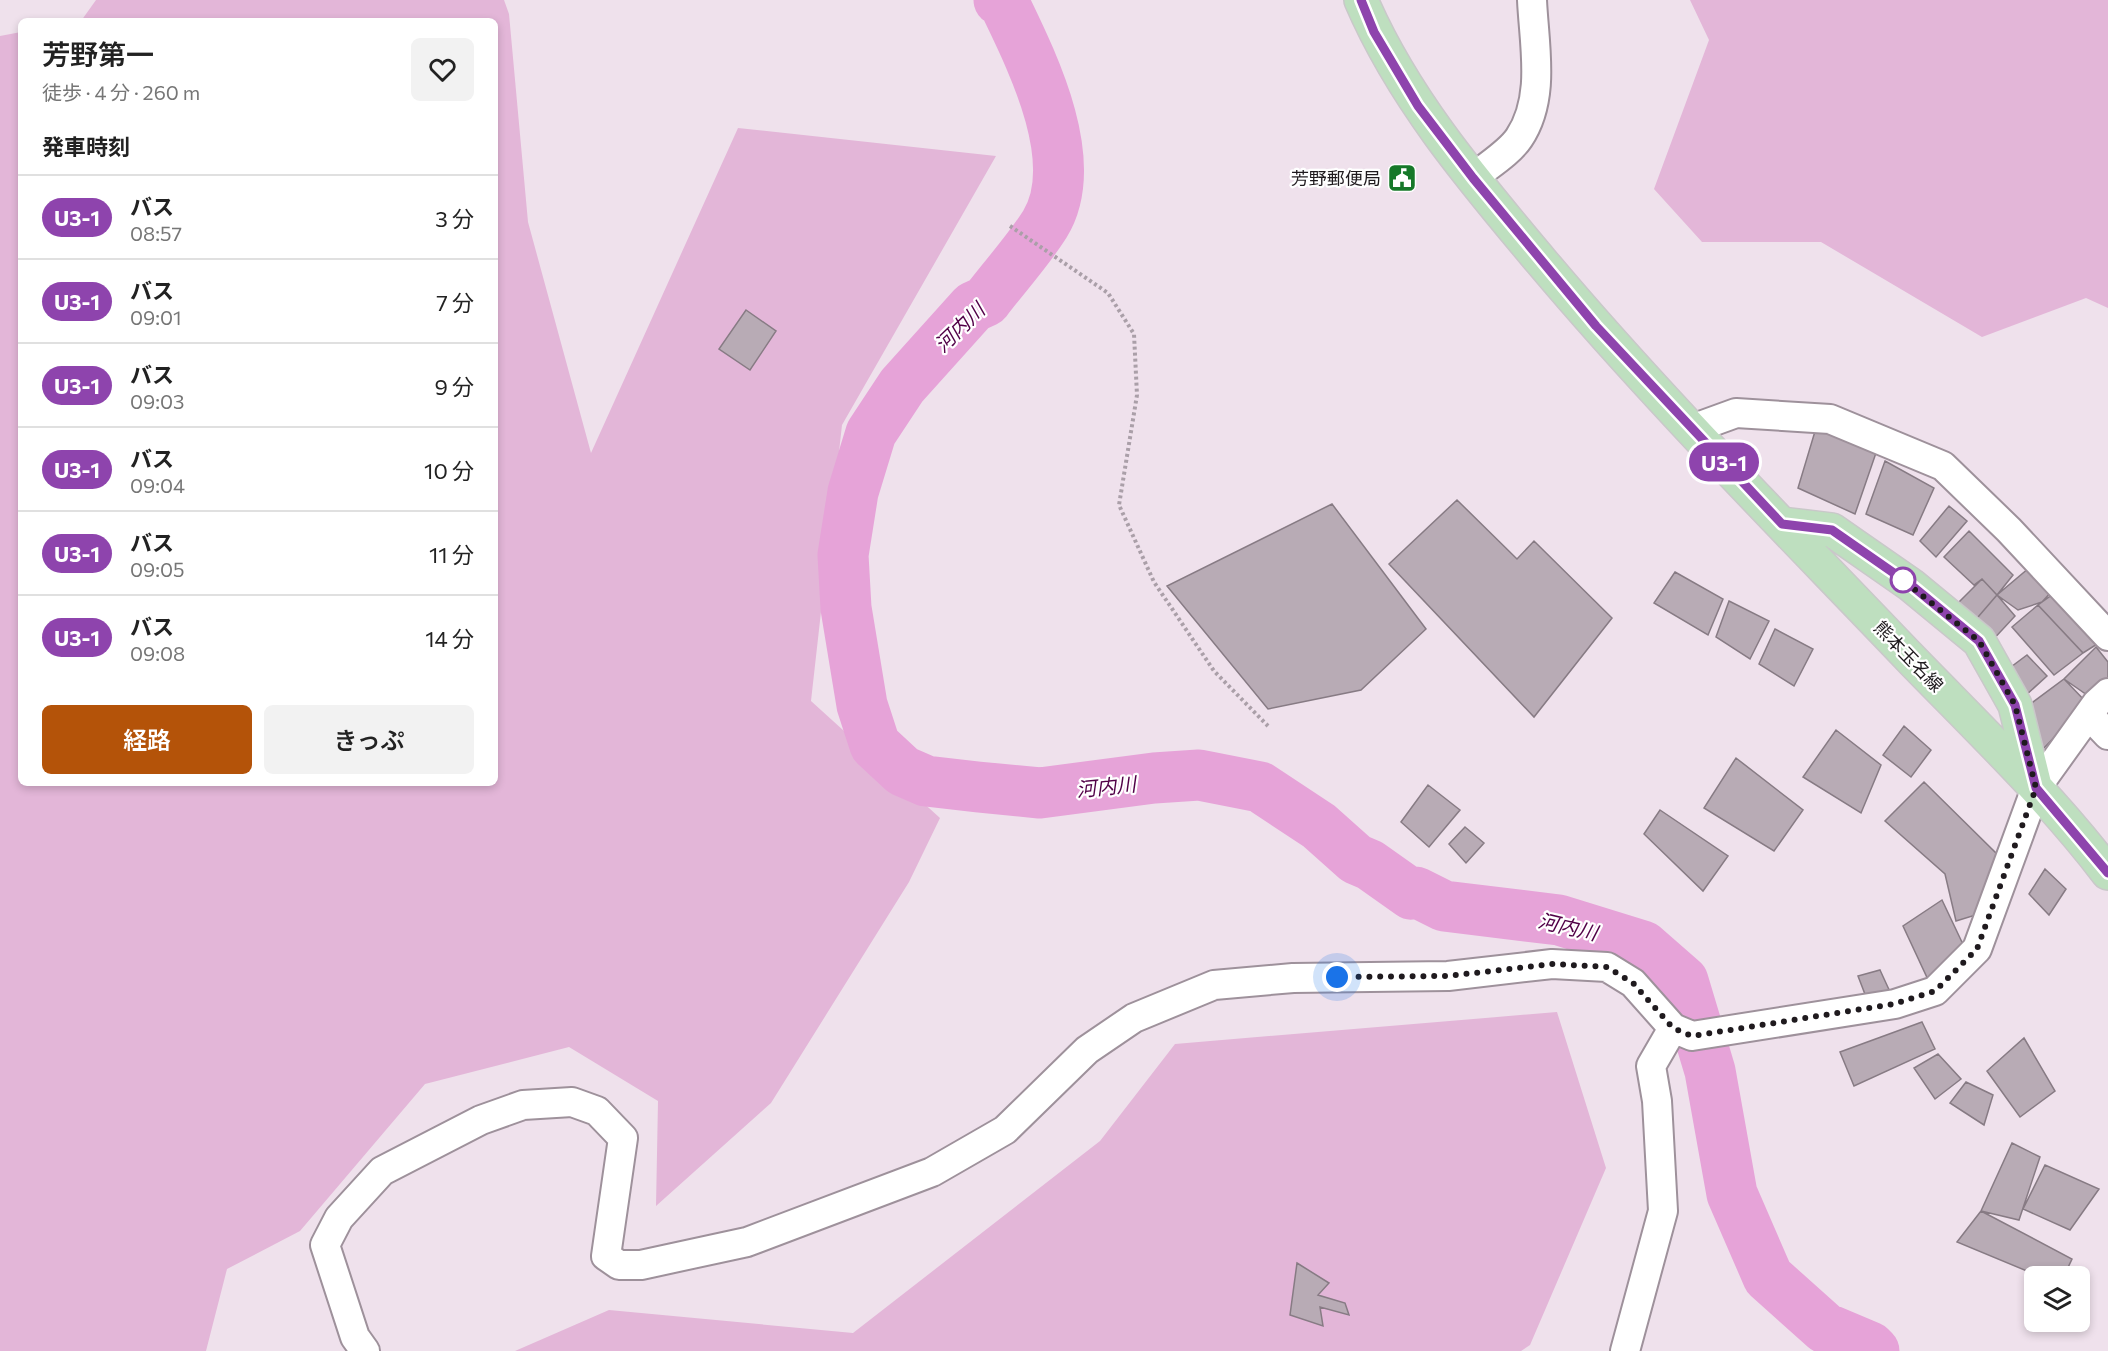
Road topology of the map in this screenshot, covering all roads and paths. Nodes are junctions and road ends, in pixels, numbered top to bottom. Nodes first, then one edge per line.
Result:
1 (1361, 0) edge
2 (1532, 0) edge
3 (1473, 178) junction
4 (1010, 226) dead end
5 (1692, 429) junction
6 (1782, 524) junction
7 (2108, 636) edge
8 (2108, 693) edge
9 (2098, 725) edge
10 (1268, 726) dead end
11 (2036, 788) junction
12 (2108, 873) edge
13 (1673, 1028) junction
14 (365, 1351) edge
15 (1625, 1351) edge

1 - 3 main road, 熊本玉名線
2 - 3 street
3 - 5 main road, 熊本玉名線
4 - 10 path
5 - 6 main road, 熊本玉名線
5 - 7 street
6 - 11 main road, 熊本玉名線
6 - 11 main road, 熊本玉名線
8 - 9 street
9 - 11 street
11 - 12 main road, 熊本玉名線
11 - 13 street
13 - 14 street
13 - 15 street

